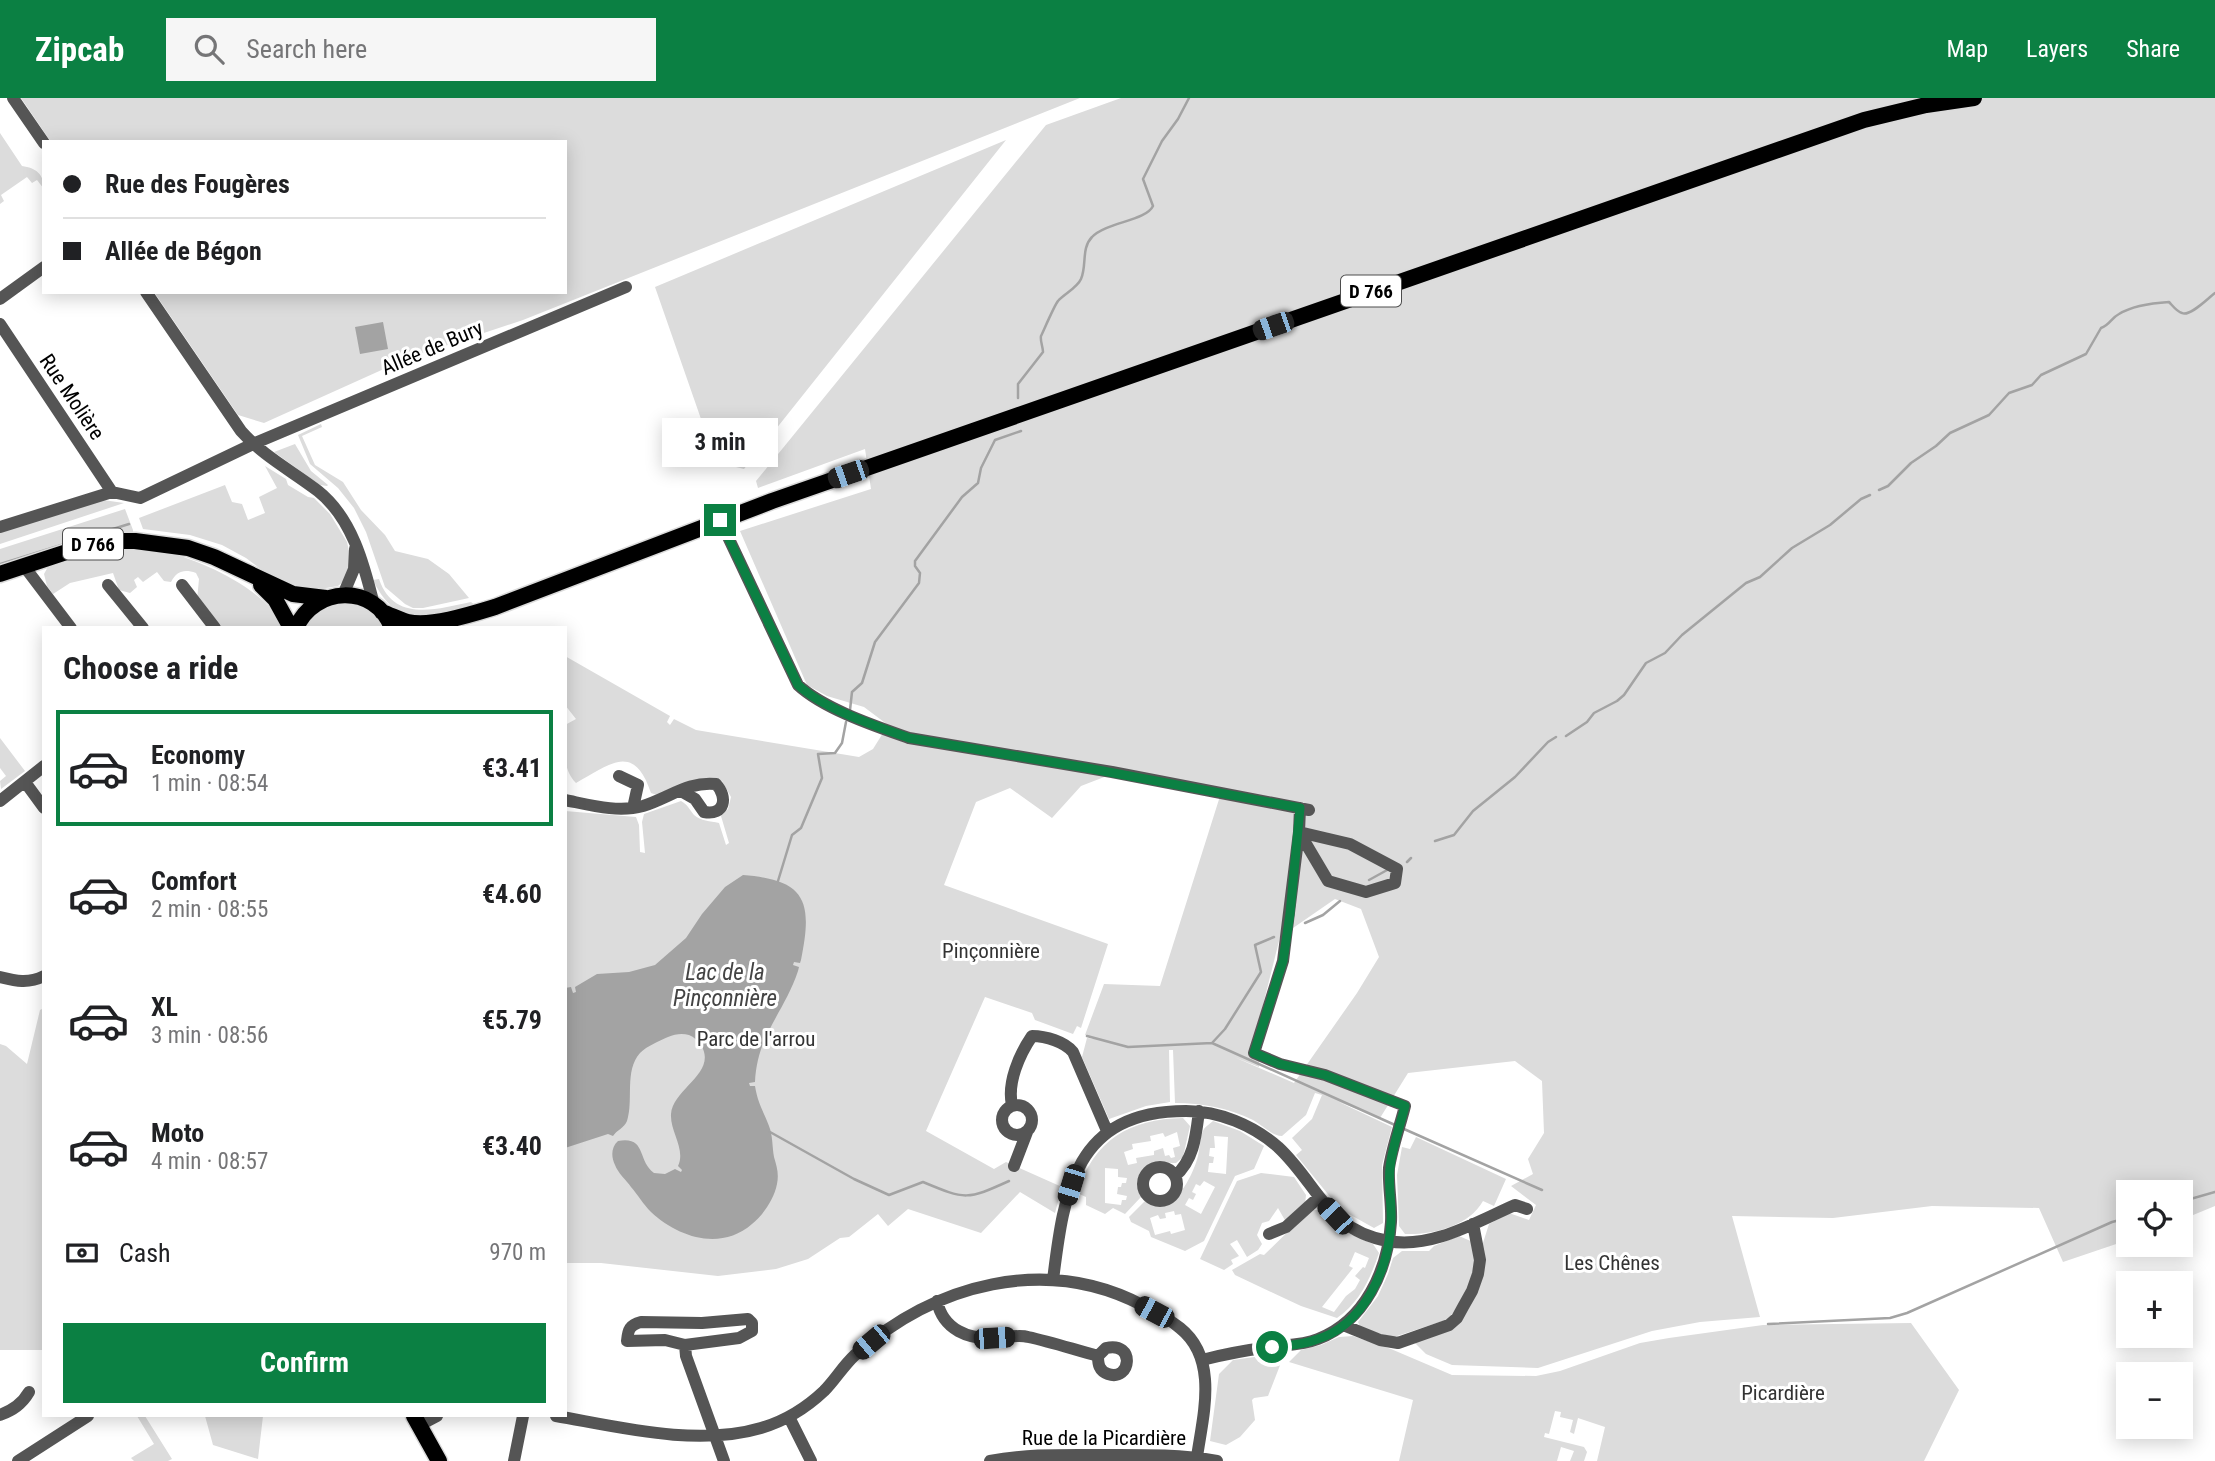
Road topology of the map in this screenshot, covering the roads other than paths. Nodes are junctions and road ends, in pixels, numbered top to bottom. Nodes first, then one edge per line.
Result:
1 (13, 98) edge
2 (1974, 98) edge
3 (42, 140) edge
4 (42, 268) edge
5 (626, 286) dead end
6 (147, 294) edge
7 (1, 295) edge
8 (0, 324) edge
9 (253, 444) junction
10 (112, 492) junction
11 (720, 520) junction
12 (0, 527) edge
13 (351, 535) junction
14 (24, 566) junction
15 (242, 571) junction
16 (0, 574) edge
17 (108, 585) dead end
18 (183, 585) dead end
19 (343, 595) junction
20 (326, 598) junction
21 (378, 608) junction
22 (458, 616) junction
23 (69, 626) edge
24 (141, 626) edge
25 (214, 626) edge
26 (292, 626) edge
27 (295, 626) edge
28 (391, 626) edge
29 (436, 626) edge
30 (42, 768) edge
31 (619, 776) dead end
32 (25, 782) junction
33 (681, 790) dead end
34 (567, 800) edge
35 (0, 801) edge
36 (42, 805) edge
37 (633, 808) junction
38 (1299, 832) junction
39 (0, 977) edge
40 (42, 977) edge
41 (1012, 1105) junction
42 (1199, 1111) junction
43 (1107, 1131) junction
44 (1027, 1132) junction
45 (1014, 1166) dead end
46 (1175, 1176) dead end
47 (1318, 1198) junction
48 (1527, 1209) dead end
49 (1473, 1224) junction
50 (1269, 1234) dead end
51 (1389, 1241) junction
52 (1053, 1280) junction
53 (937, 1301) junction
54 (680, 1323) junction
55 (1343, 1325) junction
56 (682, 1344) junction
57 (1098, 1356) dead end
58 (1202, 1360) junction
59 (29, 1392) dead end
60 (0, 1416) edge
61 (86, 1417) edge
62 (523, 1417) edge
63 (562, 1417) edge
64 (790, 1419) junction
65 (417, 1420) edge
66 (714, 1434) junction
67 (1029, 1458) edge
68 (1191, 1458) edge
69 (18, 1461) edge
70 (439, 1461) edge
71 (514, 1461) edge
72 (724, 1461) edge
73 (811, 1461) edge
74 (990, 1461) edge
75 (1217, 1461) edge

1 - 3 street
2 - 11 main road, D 766
4 - 7 street
5 - 9 street, Allée de Bury
6 - 9 street
8 - 10 street, Rue Molière
9 - 10 street, Allée de Bury
9 - 13 street
10 - 12 street
11 - 22 main road, D 766
11 - 38 street
13 - 19 street
13 - 21 street
14 - 15 main road, D 766
14 - 16 main road, D 766
14 - 23 street
15 - 20 main road, D 766
15 - 26 main road, D 766
17 - 24 street
18 - 25 street
19 - 20 main road, D 766
19 - 21 main road, D 766
20 - 27 main road
21 - 22 main road, D 766
21 - 28 main road
22 - 29 main road, D 766
30 - 32 street
31 - 37 street
32 - 35 street
32 - 36 street
33 - 37 street
34 - 37 street
38 - 38 street
38 - 51 street
39 - 40 street
41 - 43 street
41 - 44 street
41 - 44 street
42 - 43 street
42 - 46 street
42 - 47 street
43 - 52 street
44 - 45 street
47 - 50 street
47 - 51 street
48 - 49 street
49 - 51 street
49 - 55 street
51 - 55 street
52 - 53 street
52 - 58 street
53 - 57 street
53 - 64 street
54 - 56 street
54 - 56 street
54 - 56 street
55 - 58 street
56 - 66 street
58 - 68 street
59 - 60 street
61 - 69 street
62 - 71 street
63 - 66 street
64 - 66 street
64 - 73 street
65 - 70 main road
66 - 72 street
67 - 68 street, Rue de la Picardière
67 - 74 street, Rue de la Picardière
68 - 75 street, Rue de la Picardière

